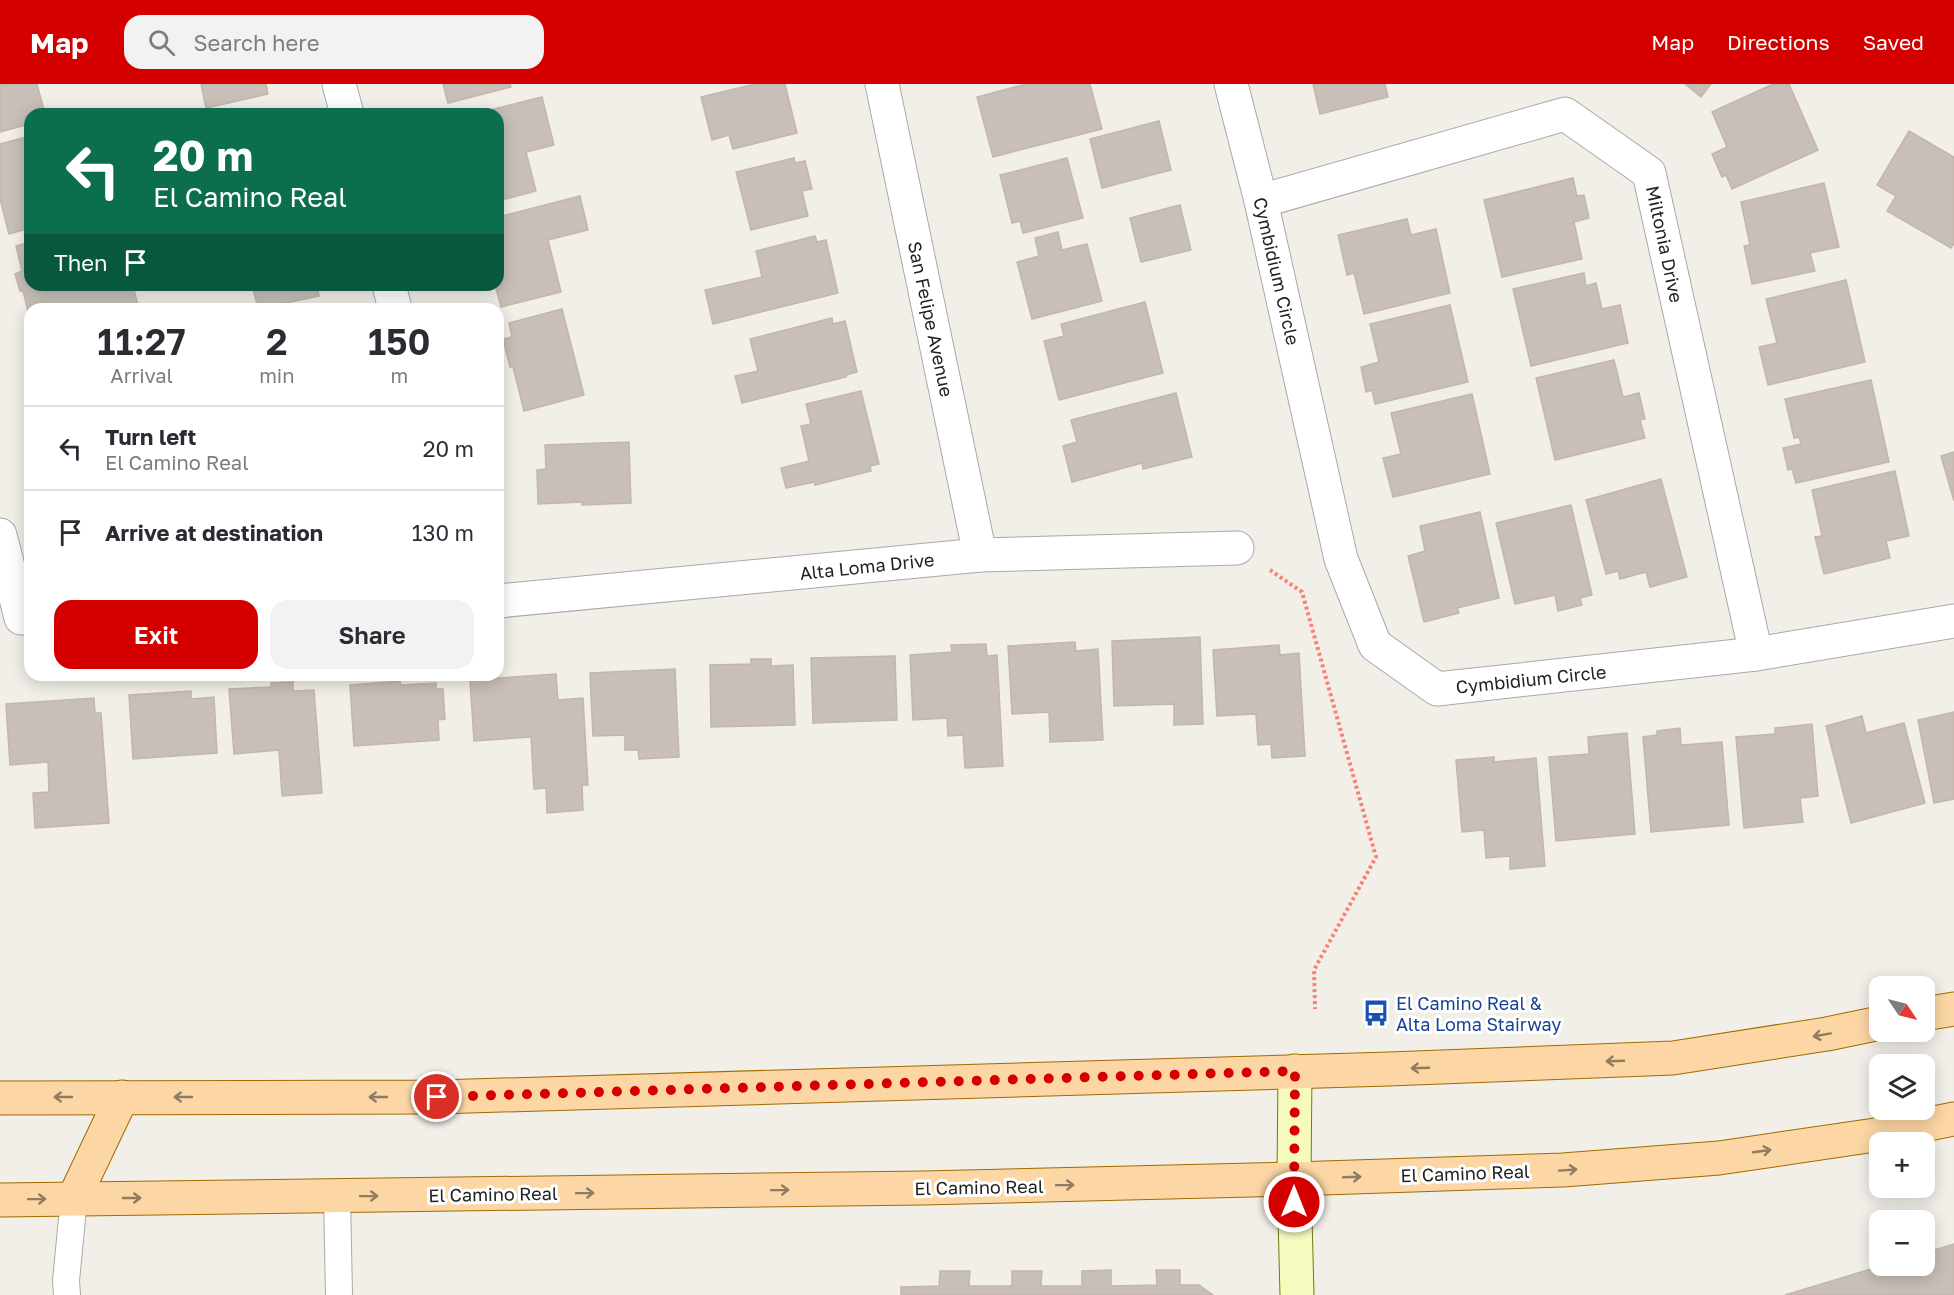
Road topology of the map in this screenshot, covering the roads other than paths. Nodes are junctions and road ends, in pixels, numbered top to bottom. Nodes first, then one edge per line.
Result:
1 (339, 84) edge
2 (882, 84) edge
3 (1231, 84) edge
4 (345, 108) edge
5 (1261, 201) junction
6 (0, 535) edge
7 (1237, 548) road end
8 (980, 555) junction
9 (504, 601) edge
10 (17, 618) edge
11 (1954, 621) edge
12 (1756, 654) junction
13 (1954, 1008) edge
14 (1935, 1012) edge
15 (1869, 1025) edge
16 (1295, 1071) junction
17 (122, 1097) junction
18 (0, 1098) edge
19 (1954, 1119) edge
20 (1294, 1179) junction
21 (337, 1196) junction
22 (74, 1198) junction
23 (0, 1200) edge
24 (67, 1295) edge
25 (339, 1295) edge
26 (1297, 1295) edge

1 - 4 street
2 - 8 street, San Felipe Avenue
3 - 5 street, Cymbidium Circle
5 - 12 street, Cymbidium Circle
5 - 12 street, Miltonia Drive
6 - 10 street
7 - 8 street, Alta Loma Drive
8 - 9 street, Alta Loma Drive
11 - 12 street, Cymbidium Circle
13 - 14 main road
15 -> 16 main road
16 -> 17 main road
16 - 20 street
17 -> 18 main road
17 - 22 main road
20 -> 19 main road, El Camino Real
21 -> 20 main road, El Camino Real
20 - 26 street
22 -> 21 main road, El Camino Real
21 - 25 lane
23 -> 22 main road, El Camino Real
22 - 24 lane

